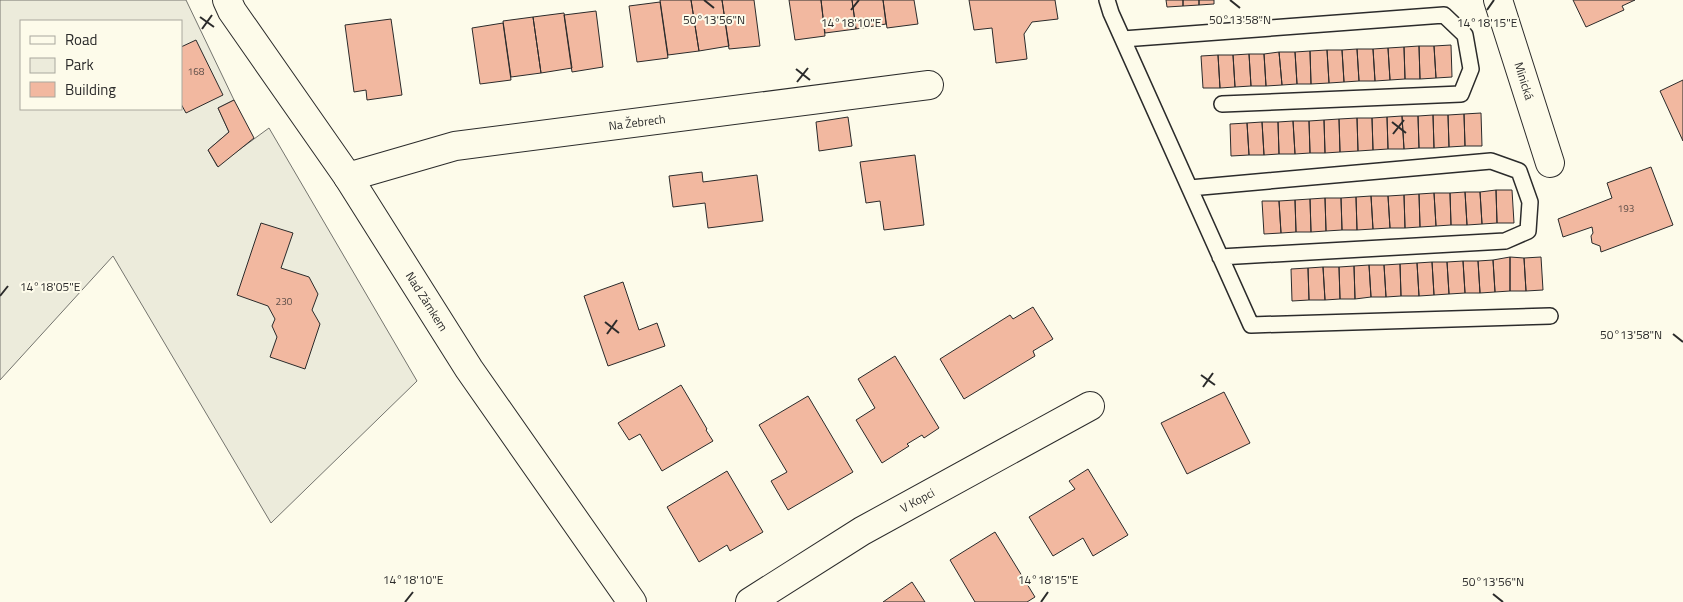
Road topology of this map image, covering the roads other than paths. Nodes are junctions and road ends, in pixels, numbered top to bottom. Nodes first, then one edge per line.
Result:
1 (227, 0) edge
2 (1107, 0) edge
3 (1498, 0) edge
4 (1122, 39) junction
5 (929, 85) dead end
6 (1222, 104) dead end
7 (1550, 162) dead end
8 (348, 177) junction
9 (1190, 188) junction
10 (1220, 257) junction
11 (1550, 316) dead end
12 (1090, 406) dead end
13 (632, 602) edge
14 (750, 602) edge

1 - 8 street, Nad Zámkem
2 - 4 lane
3 - 7 street, Minická
4 - 6 lane
4 - 9 lane
5 - 8 street, Na Žebrech
8 - 13 street, Nad Zámkem
9 - 10 lane
9 - 10 lane
10 - 11 lane
12 - 14 street, V Kopci

